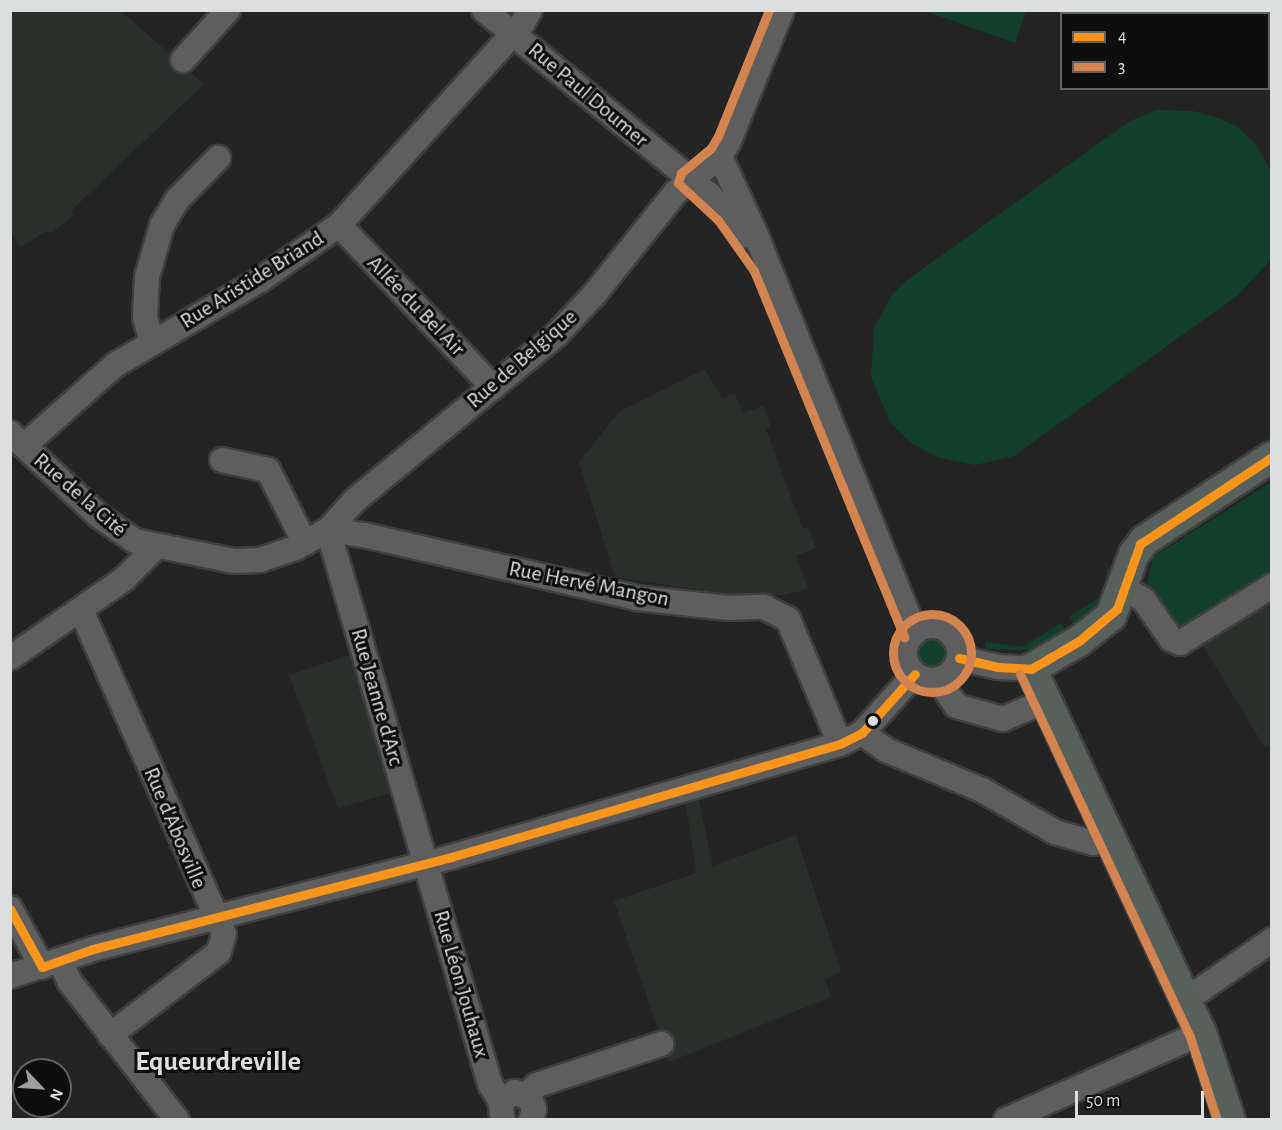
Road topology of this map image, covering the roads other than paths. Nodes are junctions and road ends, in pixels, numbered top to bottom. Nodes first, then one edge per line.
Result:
1 (228, 10) edge
2 (484, 10) edge
3 (530, 10) edge
4 (782, 10) edge
5 (513, 34) junction
6 (183, 60) dead end
7 (720, 156) junction
8 (218, 158) dead end
9 (690, 181) junction
10 (339, 225) junction
11 (765, 265) junction
12 (152, 342) junction
13 (493, 387) junction
14 (17, 440) edge
15 (1272, 457) edge
16 (222, 460) dead end
17 (328, 530) junction
18 (305, 543) junction
19 (155, 548) junction
20 (1272, 586) edge
21 (1124, 588) junction
22 (81, 610) junction
23 (915, 632) junction
24 (10, 658) edge
25 (959, 658) junction
26 (1031, 669) junction
27 (927, 677) junction
28 (1043, 702) junction
29 (862, 733) junction
30 (840, 744) junction
31 (1108, 840) junction
32 (426, 864) junction
33 (10, 908) edge
34 (214, 919) junction
35 (1272, 940) edge
36 (51, 964) junction
37 (10, 976) edge
38 (1186, 1000) junction
39 (1201, 1033) junction
40 (110, 1035) junction
41 (661, 1044) dead end
42 (526, 1095) junction
43 (502, 1111) edge
44 (177, 1119) edge
45 (531, 1119) edge
46 (1006, 1119) edge
47 (1230, 1119) edge

1 - 6 street
2 - 5 street, Rue Paul Doumer
3 - 5 street, Rue Aristide Briand
4 - 7 street
5 - 9 street, Rue Paul Doumer
5 - 10 street, Rue Aristide Briand
7 - 9 street, Rue de Belgique
7 - 11 street
8 - 12 street
9 - 11 street, Rue Paul Doumer
9 - 13 street, Rue de Belgique
10 - 12 street, Rue Aristide Briand
10 - 13 street, Allée du Bel Air
11 - 23 street
12 - 14 street, Rue Aristide Briand
13 - 17 street, Rue de Belgique
14 - 19 street, Rue de la Cité
15 - 21 main road
16 - 18 street
17 - 18 street, Rue de Belgique
17 - 30 street, Rue Hervé Mangon
17 - 32 street, Rue Jeanne d'Arc
18 - 19 street, Rue de Belgique
19 - 22 street
20 - 21 street
21 - 26 main road
22 - 24 street
22 - 34 street, Rue d'Abosville
23 - 25 street
23 - 27 street
25 - 26 street
25 - 27 street
26 - 28 main road
27 - 28 street
27 - 29 street
28 - 31 main road
29 - 30 street
29 - 31 street
30 - 32 street
31 - 38 main road
32 - 34 street
32 - 43 street, Rue Léon Jouhaux
33 - 36 street
34 - 36 street
34 - 40 street, Rue d'Abosville
35 - 38 street
36 - 37 street
36 - 40 street
38 - 39 main road
39 - 46 street
39 - 47 main road
40 - 44 street
41 - 42 street, Rue Léon Jouhaux
42 - 43 street, Rue Léon Jouhaux
42 - 45 street

